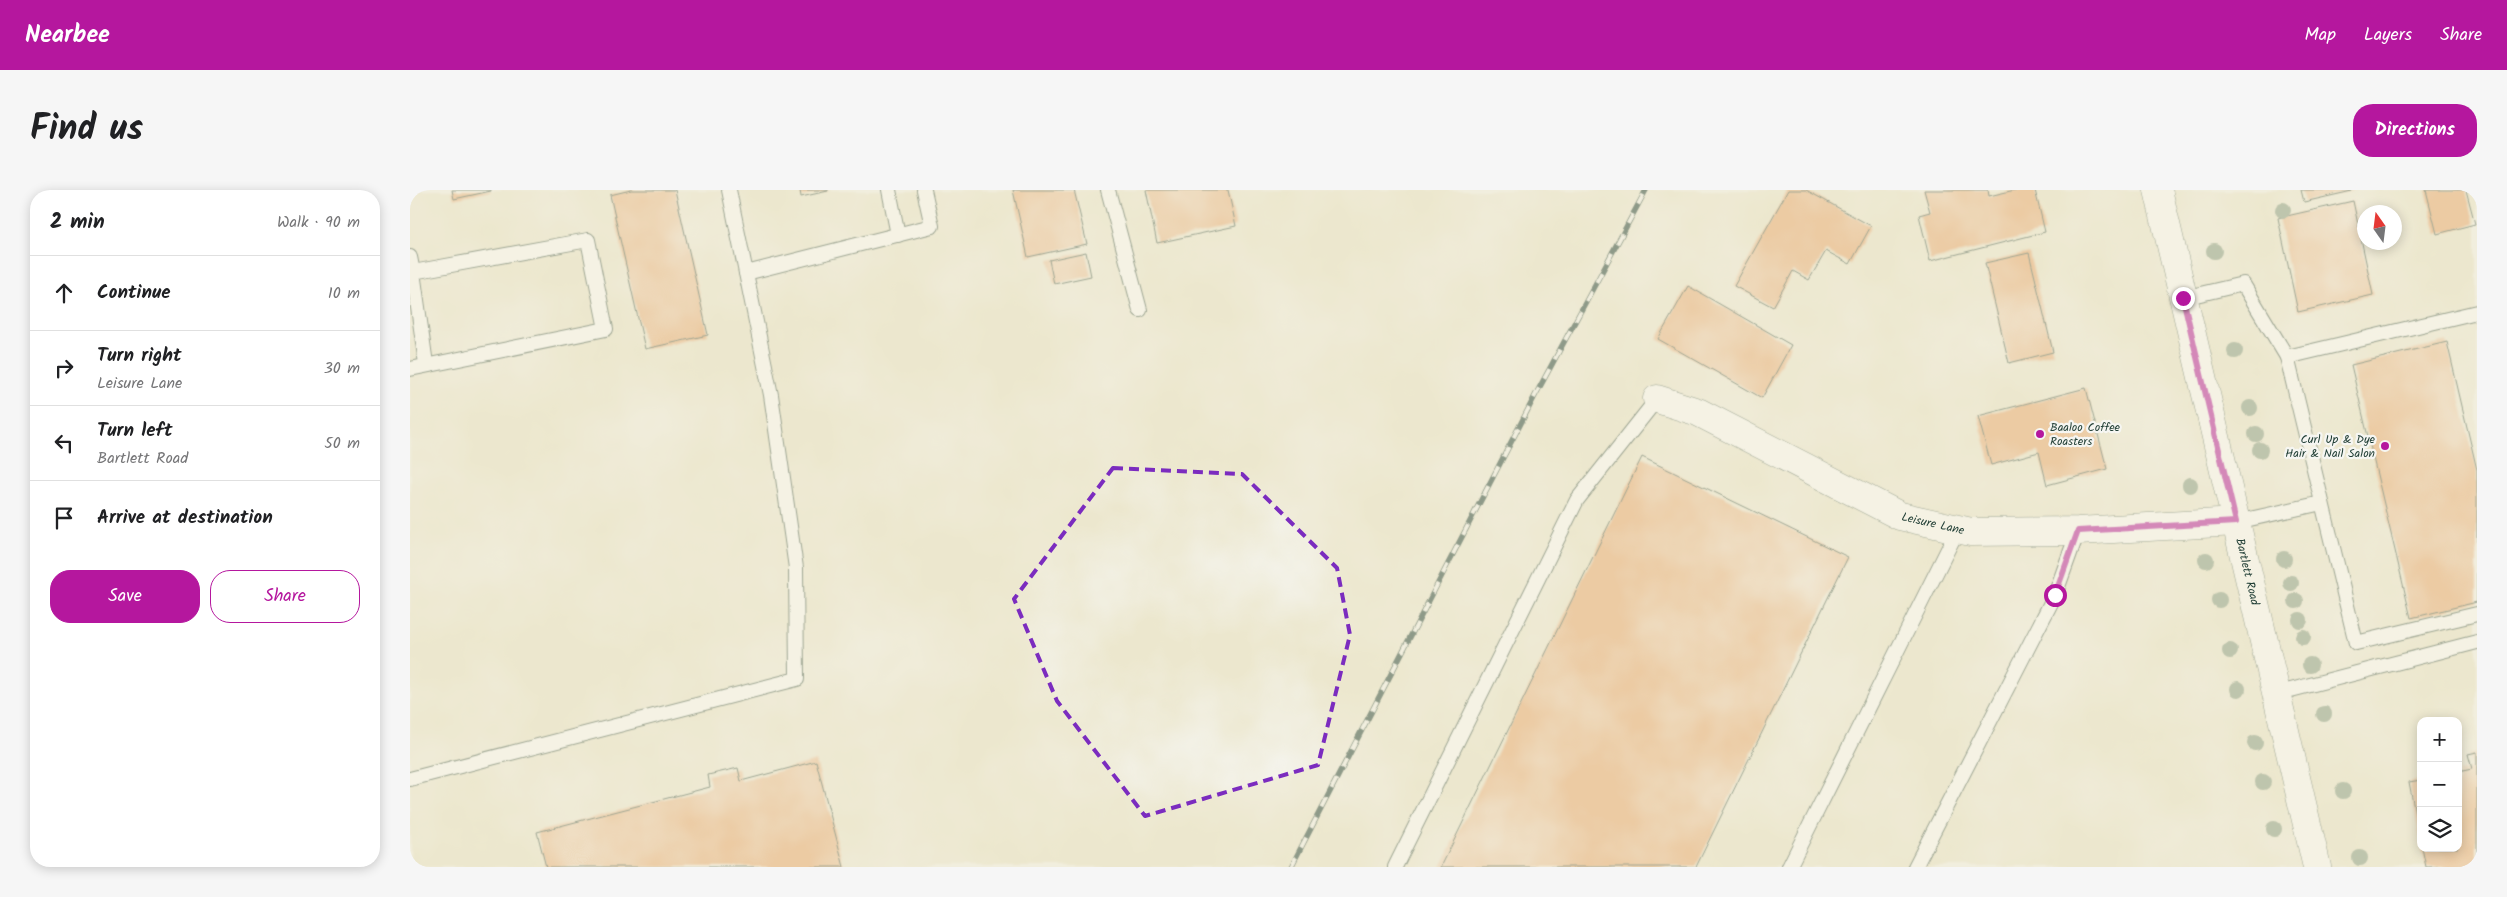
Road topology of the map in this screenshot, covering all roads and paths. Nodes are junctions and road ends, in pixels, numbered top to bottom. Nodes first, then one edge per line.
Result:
1 (729, 190) edge
2 (889, 190) edge
3 (924, 190) edge
4 (1108, 190) edge
5 (2158, 190) edge
6 (898, 235) junction
7 (410, 257) edge
8 (413, 272) junction
9 (746, 273) junction
10 (2183, 298) junction
11 (1140, 310) dead end
12 (2477, 312) edge
13 (2287, 358) junction
14 (426, 364) junction
15 (410, 369) edge
16 (1658, 398) joint
17 (2322, 503) junction
18 (2236, 522) junction
19 (1958, 529) junction
20 (2078, 531) junction
21 (2477, 614) edge
22 (2477, 642) edge
23 (2275, 694) junction
24 (410, 779) edge
25 (1395, 867) edge
26 (1789, 867) edge
27 (1915, 867) edge
28 (2317, 867) edge

1 - 9 lane
2 - 6 lane
3 - 6 lane
4 - 11 lane
5 - 10 street, Bartlett Road
6 - 9 lane
7 - 8 lane
8 - 14 lane
8 - 14 lane
9 - 24 lane
10 - 13 lane
10 - 18 street, Bartlett Road
12 - 13 lane
13 - 17 lane
14 - 15 lane
16 - 19 street, Leisure Lane
16 - 25 lane
17 - 18 lane
17 - 21 lane
18 - 20 street, Leisure Lane
18 - 23 street, Bartlett Road
19 - 20 street, Leisure Lane
19 - 26 lane
20 - 27 lane
22 - 23 lane
23 - 28 street, Bartlett Road

